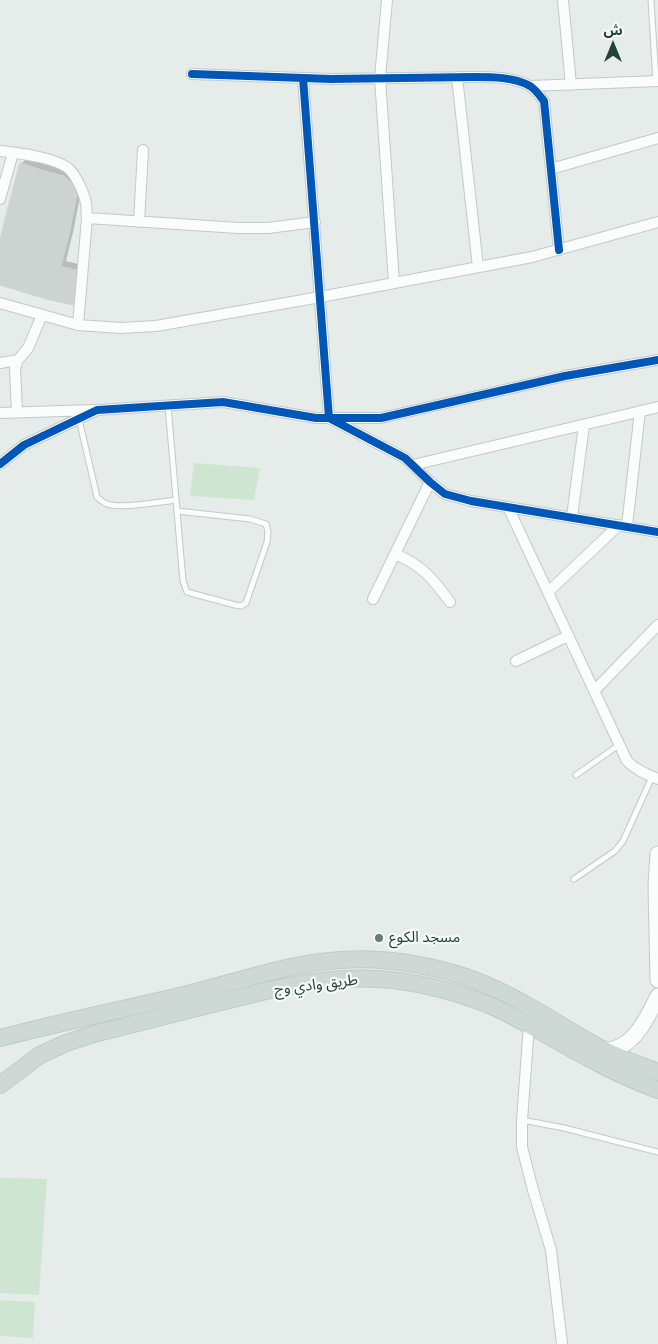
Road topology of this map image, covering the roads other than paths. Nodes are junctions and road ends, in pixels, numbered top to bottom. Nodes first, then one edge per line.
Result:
1 (388, 0) edge
2 (563, 0) edge
3 (652, 0) edge
4 (192, 74) dead end
5 (457, 77) junction
6 (303, 78) junction
7 (380, 78) junction
8 (657, 81) edge
9 (571, 84) junction
10 (530, 86) junction
11 (658, 138) edge
12 (143, 150) dead end
13 (0, 151) edge
14 (13, 153) junction
15 (551, 169) junction
16 (0, 199) edge
17 (87, 218) junction
18 (139, 222) junction
19 (315, 222) junction
20 (658, 222) edge
21 (559, 250) junction
22 (478, 267) junction
23 (394, 283) junction
24 (320, 297) junction
25 (0, 303) edge
26 (42, 315) junction
27 (78, 325) junction
28 (18, 360) junction
29 (658, 360) edge
30 (0, 363) edge
31 (168, 406) junction
32 (658, 407) edge
33 (97, 410) junction
34 (640, 411) junction
35 (17, 412) junction
36 (0, 413) edge
37 (329, 418) junction
38 (79, 419) junction
39 (584, 425) junction
40 (0, 464) edge
41 (412, 464) junction
42 (430, 482) junction
43 (176, 500) junction
44 (508, 507) junction
45 (177, 511) junction
46 (572, 517) junction
47 (623, 526) junction
48 (658, 532) edge
49 (395, 554) junction
50 (548, 592) junction
51 (373, 599) dead end
52 (450, 602) dead end
53 (658, 625) edge
54 (568, 636) junction
55 (516, 661) dead end
56 (594, 691) junction
57 (619, 745) junction
58 (576, 774) dead end
59 (655, 778) edge
60 (658, 854) edge
61 (574, 879) dead end
62 (658, 980) edge
63 (658, 996) edge
64 (529, 1025) junction
65 (0, 1038) edge
66 (604, 1050) junction
67 (658, 1072) edge
68 (0, 1085) edge
69 (658, 1090) edge
70 (522, 1120) junction
71 (658, 1152) edge
72 (562, 1344) edge

1 - 7 street
2 - 9 street
3 - 8 lane
4 - 6 street
5 - 7 street
5 - 10 street
5 - 22 street
6 - 7 street
6 - 19 street
7 - 23 street
8 - 9 street
9 - 10 street
10 - 15 street
11 - 15 street
12 - 18 street
13 - 14 street
14 - 16 street
14 - 17 street
15 - 21 street
17 - 18 street
17 - 27 street
18 - 19 street
19 - 24 street
20 - 21 street
21 - 22 street
22 - 23 street
23 - 24 street
24 - 27 street
24 - 37 street
25 - 26 street
26 - 27 street
26 - 28 street
28 - 30 street
28 - 35 street
29 - 37 street
31 - 33 street
31 - 37 street
31 - 43 lane
32 - 34 street
33 - 35 street
33 - 38 street
34 - 39 street
34 - 47 street
35 - 36 street
37 - 41 street
38 - 40 street
38 - 43 lane
39 - 41 street
39 - 46 street
41 - 42 street
42 - 44 street
42 - 49 street
43 - 45 lane
44 - 46 street
44 - 50 street
45 - 45 lane
46 - 47 street
47 - 48 street
47 - 50 street
49 - 51 street
49 - 52 street
50 - 54 street
53 - 56 street
54 - 55 street
54 - 56 street
56 - 57 street
57 - 58 lane
57 - 59 street
59 - 61 lane
60 - 62 street
63 - 66 street
64 - 68 main road, طريق وادي وج
64 - 69 main road, طريق وادي وج
64 - 70 street
65 - 66 main road, طريق وادي وج
66 - 67 main road, طريق وادي وج
70 - 71 lane
70 - 72 street

